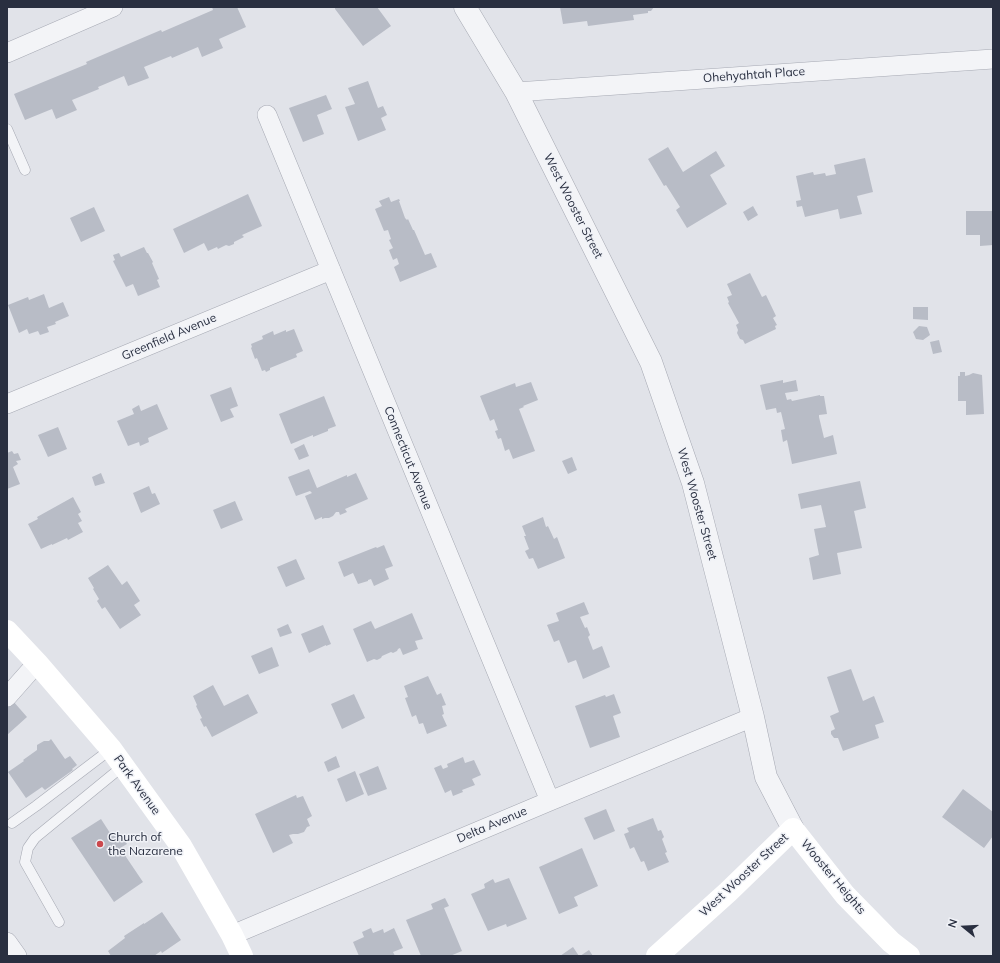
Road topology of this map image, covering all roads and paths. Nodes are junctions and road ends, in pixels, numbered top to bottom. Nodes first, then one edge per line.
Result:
1 (113, 7) edge
2 (465, 7) edge
3 (7, 53) edge
4 (993, 59) edge
5 (516, 92) junction
6 (267, 115) dead end
7 (7, 129) edge
8 (25, 170) dead end
9 (331, 270) junction
10 (7, 404) edge
11 (7, 631) edge
12 (37, 663) junction
13 (7, 697) edge
14 (753, 717) junction
15 (111, 749) junction
16 (123, 766) junction
17 (550, 801) junction
18 (12, 823) dead end
19 (793, 829) junction
20 (59, 922) dead end
21 (232, 935) junction
22 (7, 942) edge
23 (17, 956) edge
24 (242, 956) edge
25 (657, 956) edge
26 (909, 956) edge

1 - 3 street
2 - 5 street, West Wooster Street
4 - 5 street, Ohehyahtah Place
5 - 14 street, West Wooster Street
6 - 9 street, Connecticut Avenue
7 - 8 lane
9 - 10 street, Greenfield Avenue
9 - 17 street, Connecticut Avenue
11 - 12 main road, Park Avenue
12 - 13 street
12 - 15 main road, Park Avenue
14 - 17 street, Delta Avenue
14 - 19 street, West Wooster Street
15 - 16 main road, Park Avenue
15 - 18 lane
16 - 20 lane
16 - 21 main road, Park Avenue
17 - 21 street, Delta Avenue
19 - 25 main road, West Wooster Street
19 - 26 main road, Wooster Heights
21 - 24 main road, Park Avenue
22 - 23 street

